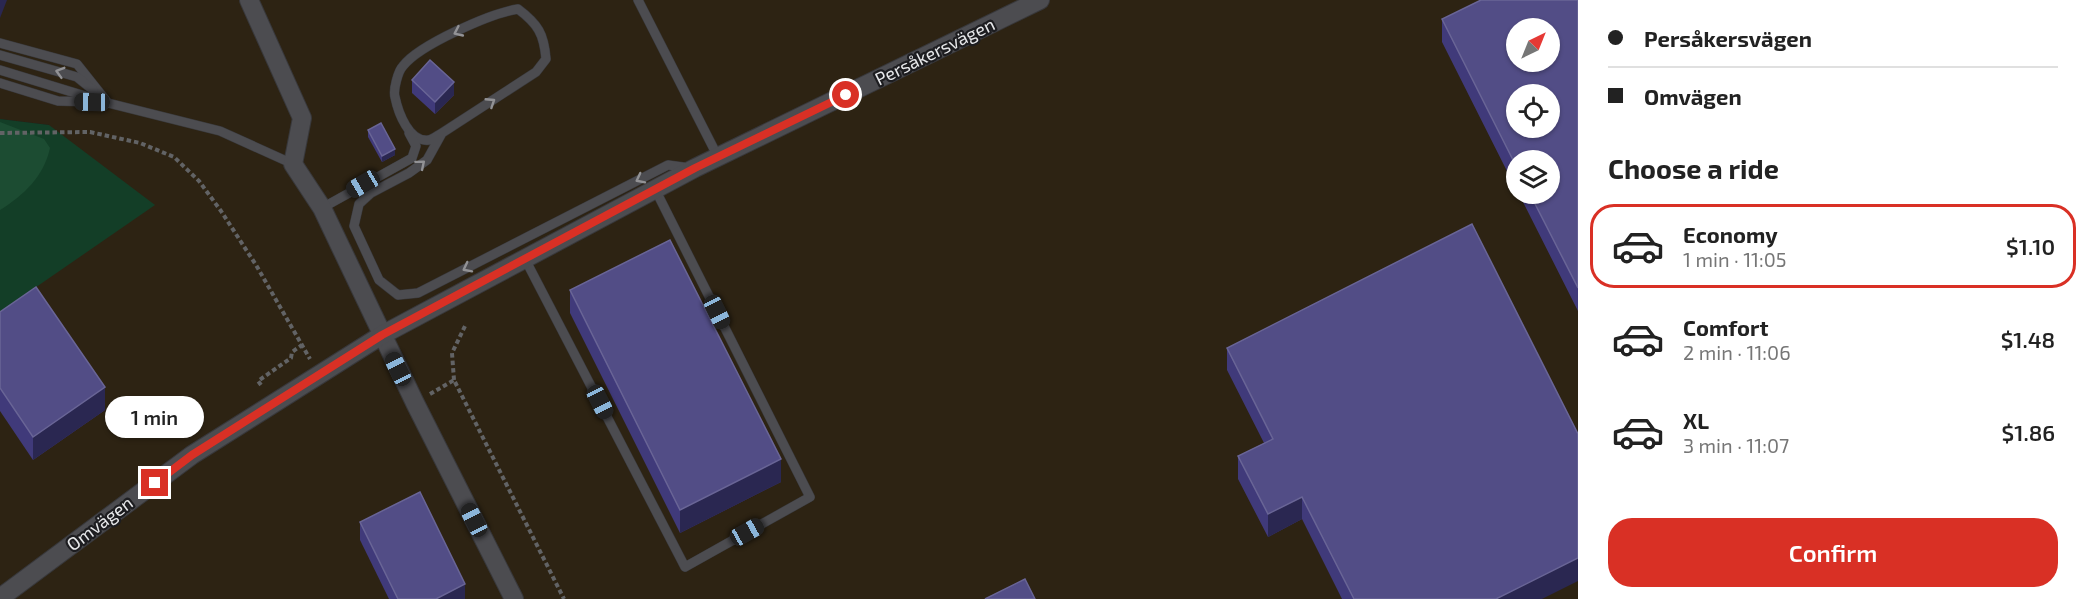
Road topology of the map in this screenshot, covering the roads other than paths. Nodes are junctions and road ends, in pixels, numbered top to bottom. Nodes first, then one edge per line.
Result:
1 (249, 0) edge
2 (638, 0) edge
3 (1040, 0) edge
4 (1013, 6) edge
5 (0, 43) edge
6 (0, 55) edge
7 (0, 70) edge
8 (0, 83) edge
9 (108, 103) junction
10 (407, 128) junction
11 (442, 133) junction
12 (718, 157) junction
13 (293, 164) junction
14 (695, 168) junction
15 (655, 189) junction
16 (322, 208) junction
17 (525, 259) junction
18 (382, 335) junction
19 (0, 598) edge
20 (514, 599) edge

1 - 13 street
2 - 12 lane
3 - 4 street, Persåkersvägen
4 - 12 street, Persåkersvägen
5 - 9 lane
9 -> 6 lane
7 - 9 lane
8 - 9 lane
9 - 13 lane
10 - 11 lane
11 -> 10 lane
10 - 16 lane
14 -> 11 lane
12 - 14 street, Persåkersvägen
13 - 16 street
14 - 15 street, Persåkersvägen
15 - 17 street, Persåkersvägen
15 - 17 lane
16 - 18 street
17 - 18 street, Persåkersvägen
18 - 19 street, Omvägen
18 - 20 street

